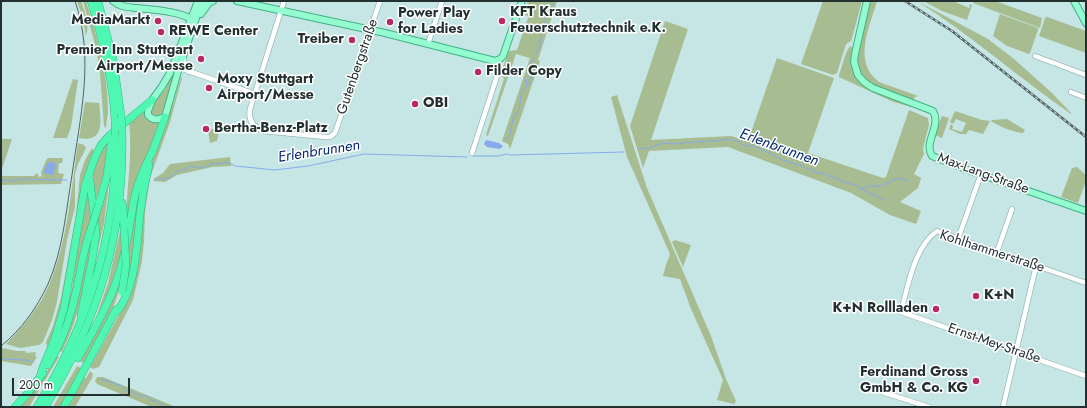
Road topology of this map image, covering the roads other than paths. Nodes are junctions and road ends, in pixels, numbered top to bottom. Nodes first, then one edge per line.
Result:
1 (91, 1) edge
2 (98, 1) edge
3 (113, 1) edge
4 (198, 1) edge
5 (204, 1) edge
6 (213, 1) edge
7 (237, 1) edge
8 (284, 1) edge
9 (374, 1) edge
10 (442, 1) edge
11 (522, 1) edge
12 (867, 1) edge
13 (1074, 1) edge
14 (380, 2) edge
15 (281, 11) junction
16 (1086, 23) edge
17 (193, 24) junction
18 (370, 30) junction
19 (428, 44) junction
20 (183, 55) junction
21 (1035, 56) dead end
22 (498, 60) junction
23 (175, 68) junction
24 (189, 72) junction
25 (1086, 75) edge
26 (175, 80) junction
27 (1071, 92) dead end
28 (255, 94) junction
29 (1086, 98) edge
30 (152, 100) junction
31 (164, 117) junction
32 (115, 136) junction
33 (153, 150) junction
34 (472, 153) dead end
35 (90, 171) junction
36 (981, 174) junction
37 (120, 197) junction
38 (1012, 209) dead end
39 (1086, 211) edge
40 (958, 239) junction
41 (997, 252) junction
42 (1036, 266) junction
43 (1086, 283) edge
44 (902, 312) joint
45 (114, 314) junction
46 (78, 331) junction
47 (53, 351) junction
48 (1016, 351) junction
49 (71, 360) junction
50 (1086, 376) edge
51 (882, 392) dead end
52 (14, 407) edge
53 (37, 407) edge
54 (45, 407) edge
55 (64, 407) edge
56 (929, 407) edge
57 (1003, 407) edge

1 - 32 highway, bridge
2 - 37 highway, bridge
3 - 17 main road
4 - 17 main road
5 - 17 main road
6 - 17 main road
7 - 15 main road
8 - 15 street
9 - 14 street
10 - 19 street
11 - 22 main road
12 - 36 main road, Max-Lang-Straße
13 - 16 main road
14 - 18 street, Gutenbergstraße
15 - 18 main road
15 - 28 street
17 - 20 main road
17 - 23 main road
18 - 19 main road
18 - 28 street, Gutenbergstraße
19 - 22 main road
20 - 23 main road
20 - 24 street
21 - 25 street
22 - 34 street
23 - 24 street
23 - 26 main road
23 - 30 main road
24 - 26 street
24 - 28 street
26 - 31 main road
27 - 29 street
30 - 31 main road
30 - 35 highway
31 - 33 highway
32 - 46 highway
32 - 47 highway, bridge
33 - 45 highway
33 - 49 highway
35 - 46 highway
35 - 47 highway
36 - 39 main road, Max-Lang-Straße
36 - 40 street
37 - 45 highway, bridge
37 - 49 highway
38 - 41 street
40 - 41 street, Kohlhammerstraße
40 - 44 street, Kohlhammerstraße
41 - 42 street, Kohlhammerstraße
42 - 43 street, Kohlhammerstraße
42 - 48 street
44 - 48 street, Ernst-Mey-Straße
45 - 55 highway
46 - 49 highway
47 - 52 highway
48 - 50 street, Ernst-Mey-Straße
48 - 57 street
49 - 53 highway
49 - 54 highway
51 - 56 street

